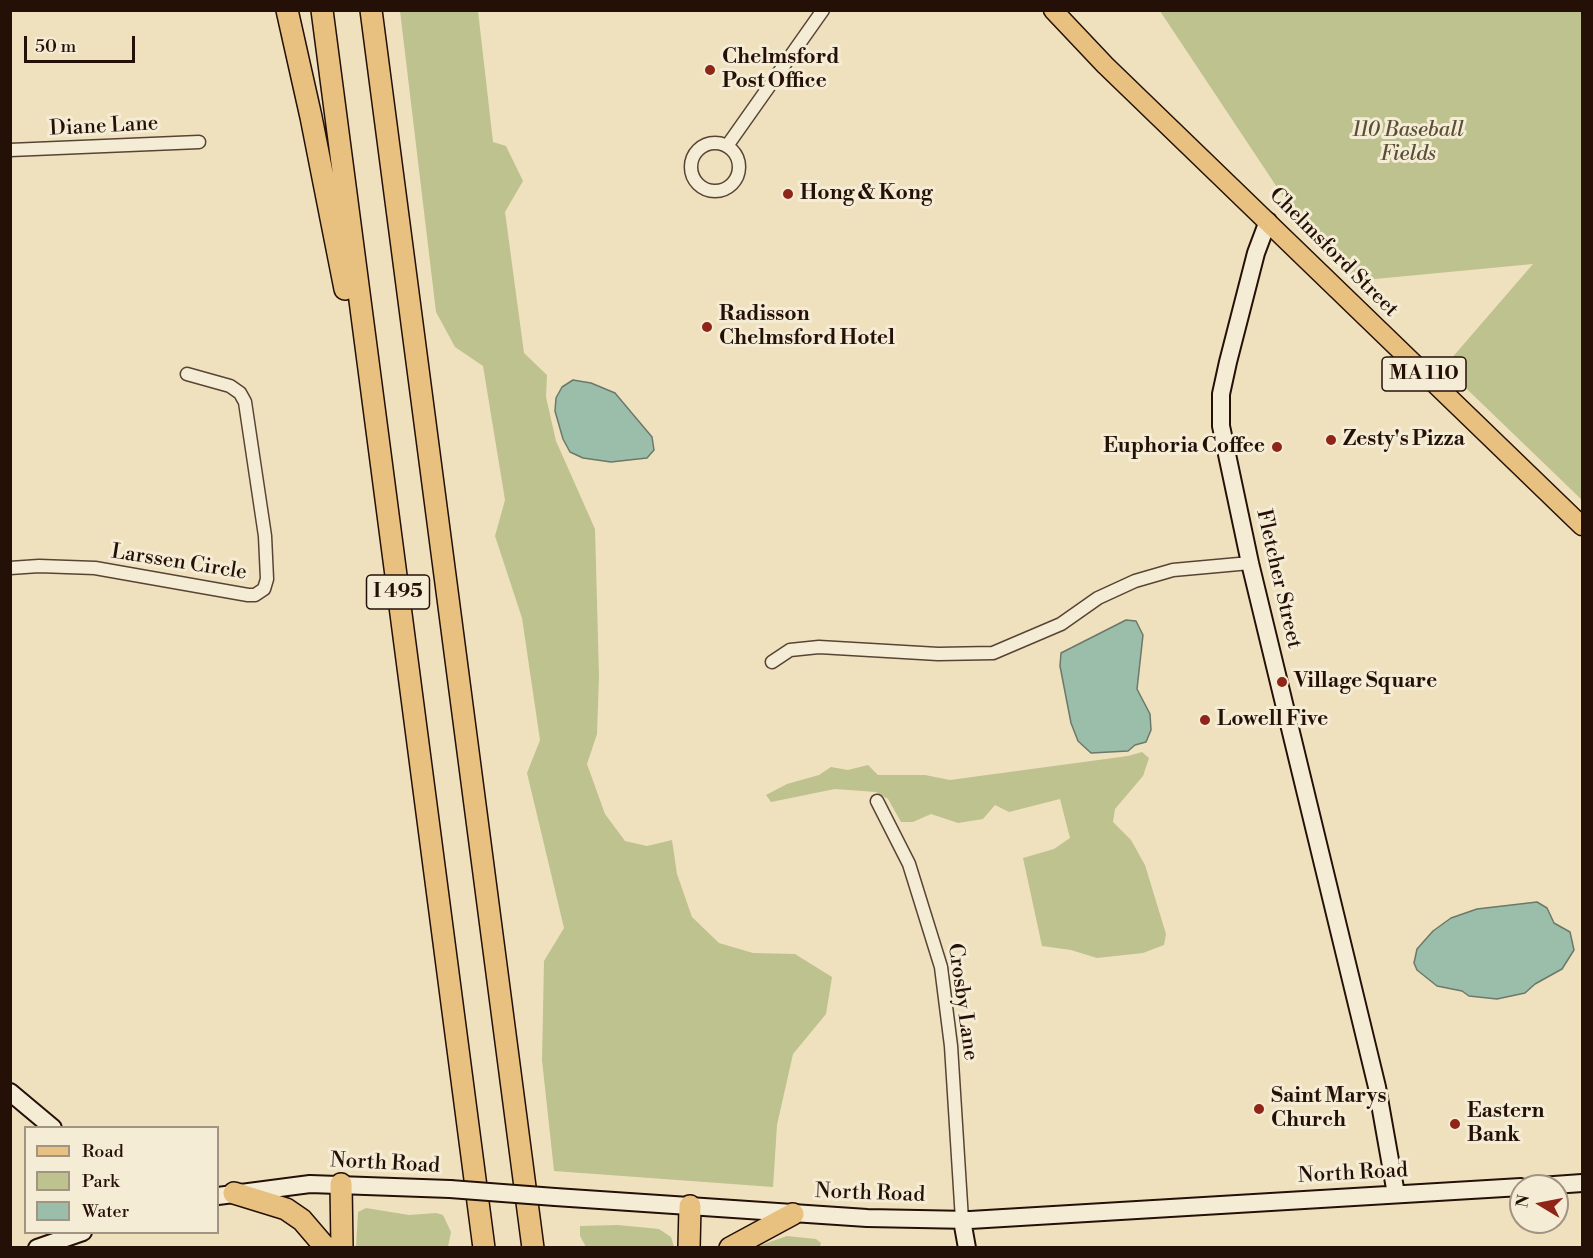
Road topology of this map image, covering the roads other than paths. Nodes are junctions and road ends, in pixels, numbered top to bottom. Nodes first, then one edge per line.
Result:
1 (286, 10) edge
2 (322, 10) edge
3 (371, 10) edge
4 (823, 10) edge
5 (1053, 10) edge
6 (199, 142) dead end
7 (728, 146) junction
8 (10, 150) edge
9 (1268, 221) junction
10 (187, 374) dead end
11 (1582, 525) edge
12 (390, 537) junction
13 (1251, 563) junction
14 (10, 568) edge
15 (772, 662) dead end
16 (877, 801) dead end
17 (10, 1092) edge
18 (50, 1126) edge
19 (341, 1184) junction
20 (1509, 1188) edge
21 (1396, 1194) junction
22 (226, 1195) edge
23 (690, 1206) junction
24 (793, 1214) junction
25 (962, 1220) junction
26 (80, 1234) edge
27 (45, 1246) edge
28 (326, 1248) edge
29 (342, 1248) edge
30 (484, 1248) edge
31 (533, 1248) edge
32 (689, 1248) edge
33 (730, 1248) edge
34 (968, 1248) edge

1 - 12 highway
2 - 12 highway, I 495
3 - 31 highway, I 495
4 - 7 street
5 - 9 main road, Chelmsford Street / MA 110
6 - 8 street, Diane Lane
7 - 7 street
9 - 11 main road, Chelmsford Street / MA 110
9 - 13 main road, Fletcher Street
10 - 14 street, Larssen Circle
12 - 30 highway, I 495
13 - 15 street
13 - 21 main road, Fletcher Street
16 - 25 street, Crosby Lane
17 - 18 main road
19 - 22 main road, North Road
19 - 23 main road, North Road, bridge
19 - 29 highway
20 - 21 main road, North Road
21 - 25 main road, North Road
22 - 28 highway
23 - 24 main road, North Road
23 - 32 highway
24 - 25 main road, North Road
24 - 33 highway
25 - 34 main road
26 - 27 main road

